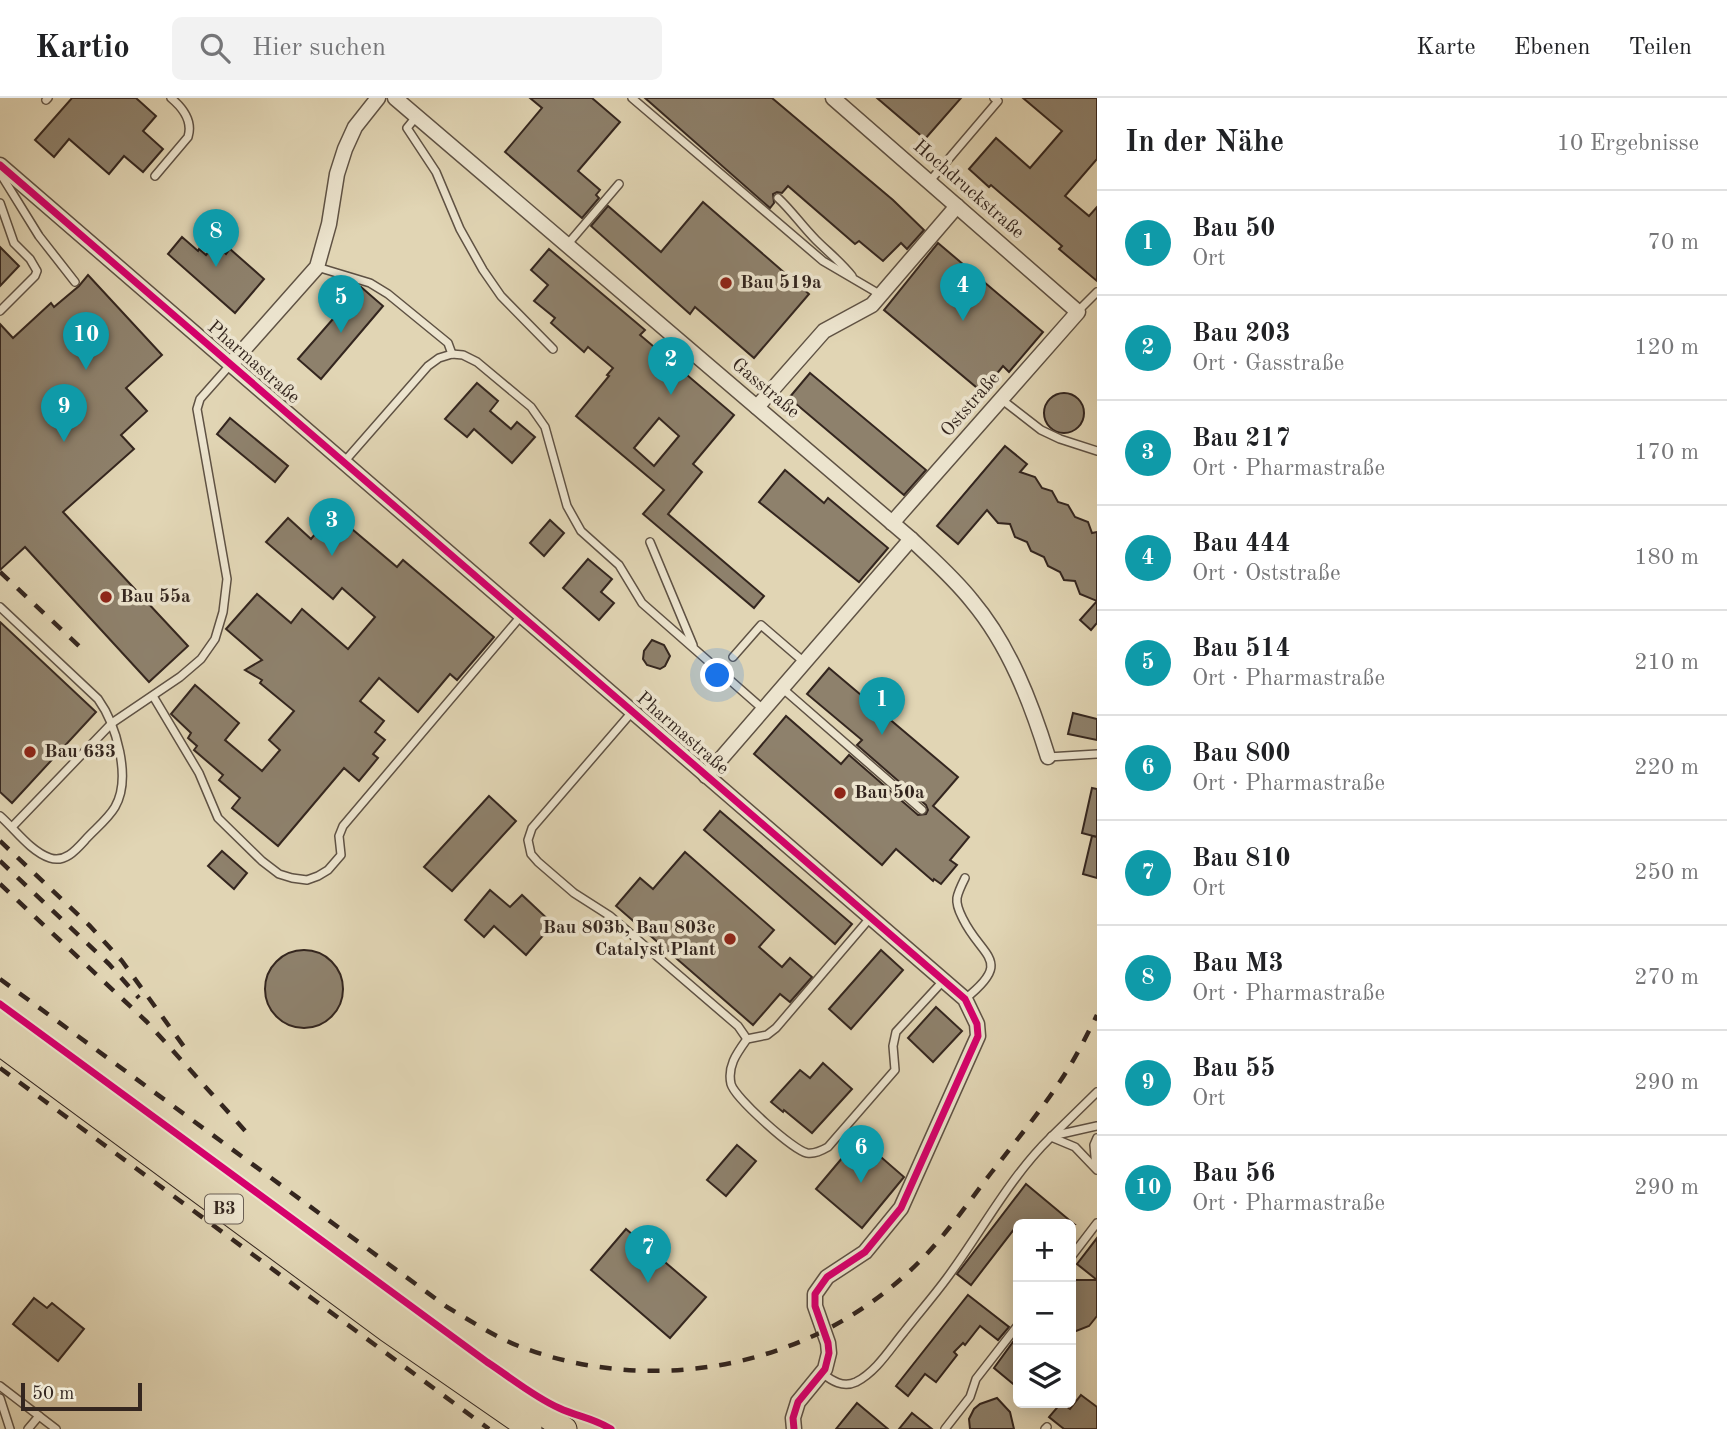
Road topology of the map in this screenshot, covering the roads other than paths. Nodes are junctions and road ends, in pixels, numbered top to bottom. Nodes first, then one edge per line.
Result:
1 (171, 98) edge
2 (377, 98) edge
3 (395, 98) edge
4 (632, 98) edge
5 (833, 98) edge
6 (994, 98) edge
7 (416, 117) junction
8 (0, 165) edge
9 (0, 173) edge
10 (155, 176) dead end
11 (929, 183) junction
12 (619, 184) dead end
13 (778, 198) dead end
14 (0, 203) edge
15 (957, 206) junction
16 (567, 246) junction
17 (317, 267) junction
18 (855, 281) junction
19 (75, 282) dead end
20 (1097, 292) edge
21 (881, 295) junction
22 (0, 311) edge
23 (1078, 312) junction
24 (553, 349) dead end
25 (452, 354) junction
26 (231, 364) junction
27 (1001, 399) junction
28 (757, 407) junction
29 (1097, 452) edge
30 (344, 463) junction
31 (892, 523) junction
32 (911, 539) junction
33 (650, 542) dead end
34 (0, 607) edge
35 (521, 616) junction
36 (694, 649) junction
37 (733, 657) dead end
38 (805, 662) junction
39 (782, 688) junction
40 (153, 696) junction
41 (764, 710) junction
42 (632, 712) junction
43 (112, 723) junction
44 (1097, 754) edge
45 (1048, 757) joint
46 (706, 776) junction
47 (922, 810) dead end
48 (0, 816) edge
49 (12, 827) junction
50 (965, 878) dead end
51 (870, 918) junction
52 (943, 981) junction
53 (965, 999) junction
54 (0, 1021) edge
55 (747, 1039) junction
56 (0, 1044) edge
57 (1097, 1092) edge
58 (1097, 1126) edge
59 (1051, 1137) junction
60 (1097, 1138) edge
61 (1096, 1169) edge
62 (1097, 1223) edge
63 (1076, 1250) edge
64 (1013, 1331) edge
65 (822, 1373) junction
66 (0, 1386) edge
67 (0, 1398) edge
68 (39, 1416) junction
69 (10, 1429) edge
70 (28, 1429) edge
71 (56, 1429) edge
72 (530, 1429) edge
73 (565, 1429) edge
74 (794, 1429) edge
75 (945, 1429) edge

1 - 10 lane
2 - 17 street
3 - 7 street, Gasstraße
4 - 18 lane
5 - 11 street, Hochdruckstraße
6 - 11 lane
7 - 16 street, Gasstraße
7 - 24 lane
8 - 26 street, Pharmastraße
9 - 19 lane
11 - 15 street, Hochdruckstraße
12 - 16 lane
13 - 18 lane
14 - 22 lane
15 - 21 street
15 - 23 street, Hochdruckstraße
16 - 28 street, Gasstraße
17 - 25 lane
17 - 26 street
18 - 21 lane
20 - 23 lane
21 - 28 street
23 - 27 street, Oststraße
25 - 30 lane
25 - 36 lane
26 - 30 street, Pharmastraße
26 - 40 lane
27 - 29 lane
27 - 31 street, Oststraße
28 - 31 street, Gasstraße
30 - 35 street, Pharmastraße
31 - 32 street, Gasstraße
32 - 38 street
32 - 45 street, Gasstraße
33 - 36 lane
34 - 43 lane
35 - 40 lane
35 - 42 street, Pharmastraße
36 - 41 lane
37 - 38 lane
38 - 39 street
39 - 41 street
39 - 47 lane
40 - 43 lane
41 - 46 street
42 - 46 street, Pharmastraße
42 - 55 lane
43 - 49 lane
43 - 49 lane
44 - 45 lane
46 - 51 street, Pharmastraße
48 - 49 lane
50 - 53 lane
51 - 52 street, Pharmastraße
51 - 55 lane
52 - 53 street, Pharmastraße
52 - 55 lane
53 - 65 street, Pharmastraße
54 - 73 main road, B3
56 - 72 main road, B3
57 - 59 lane
58 - 59 lane
59 - 61 lane
59 - 65 lane
60 - 61 lane
62 - 63 lane
64 - 75 lane
65 - 74 street
66 - 68 lane
67 - 69 lane
68 - 70 lane
68 - 71 lane

